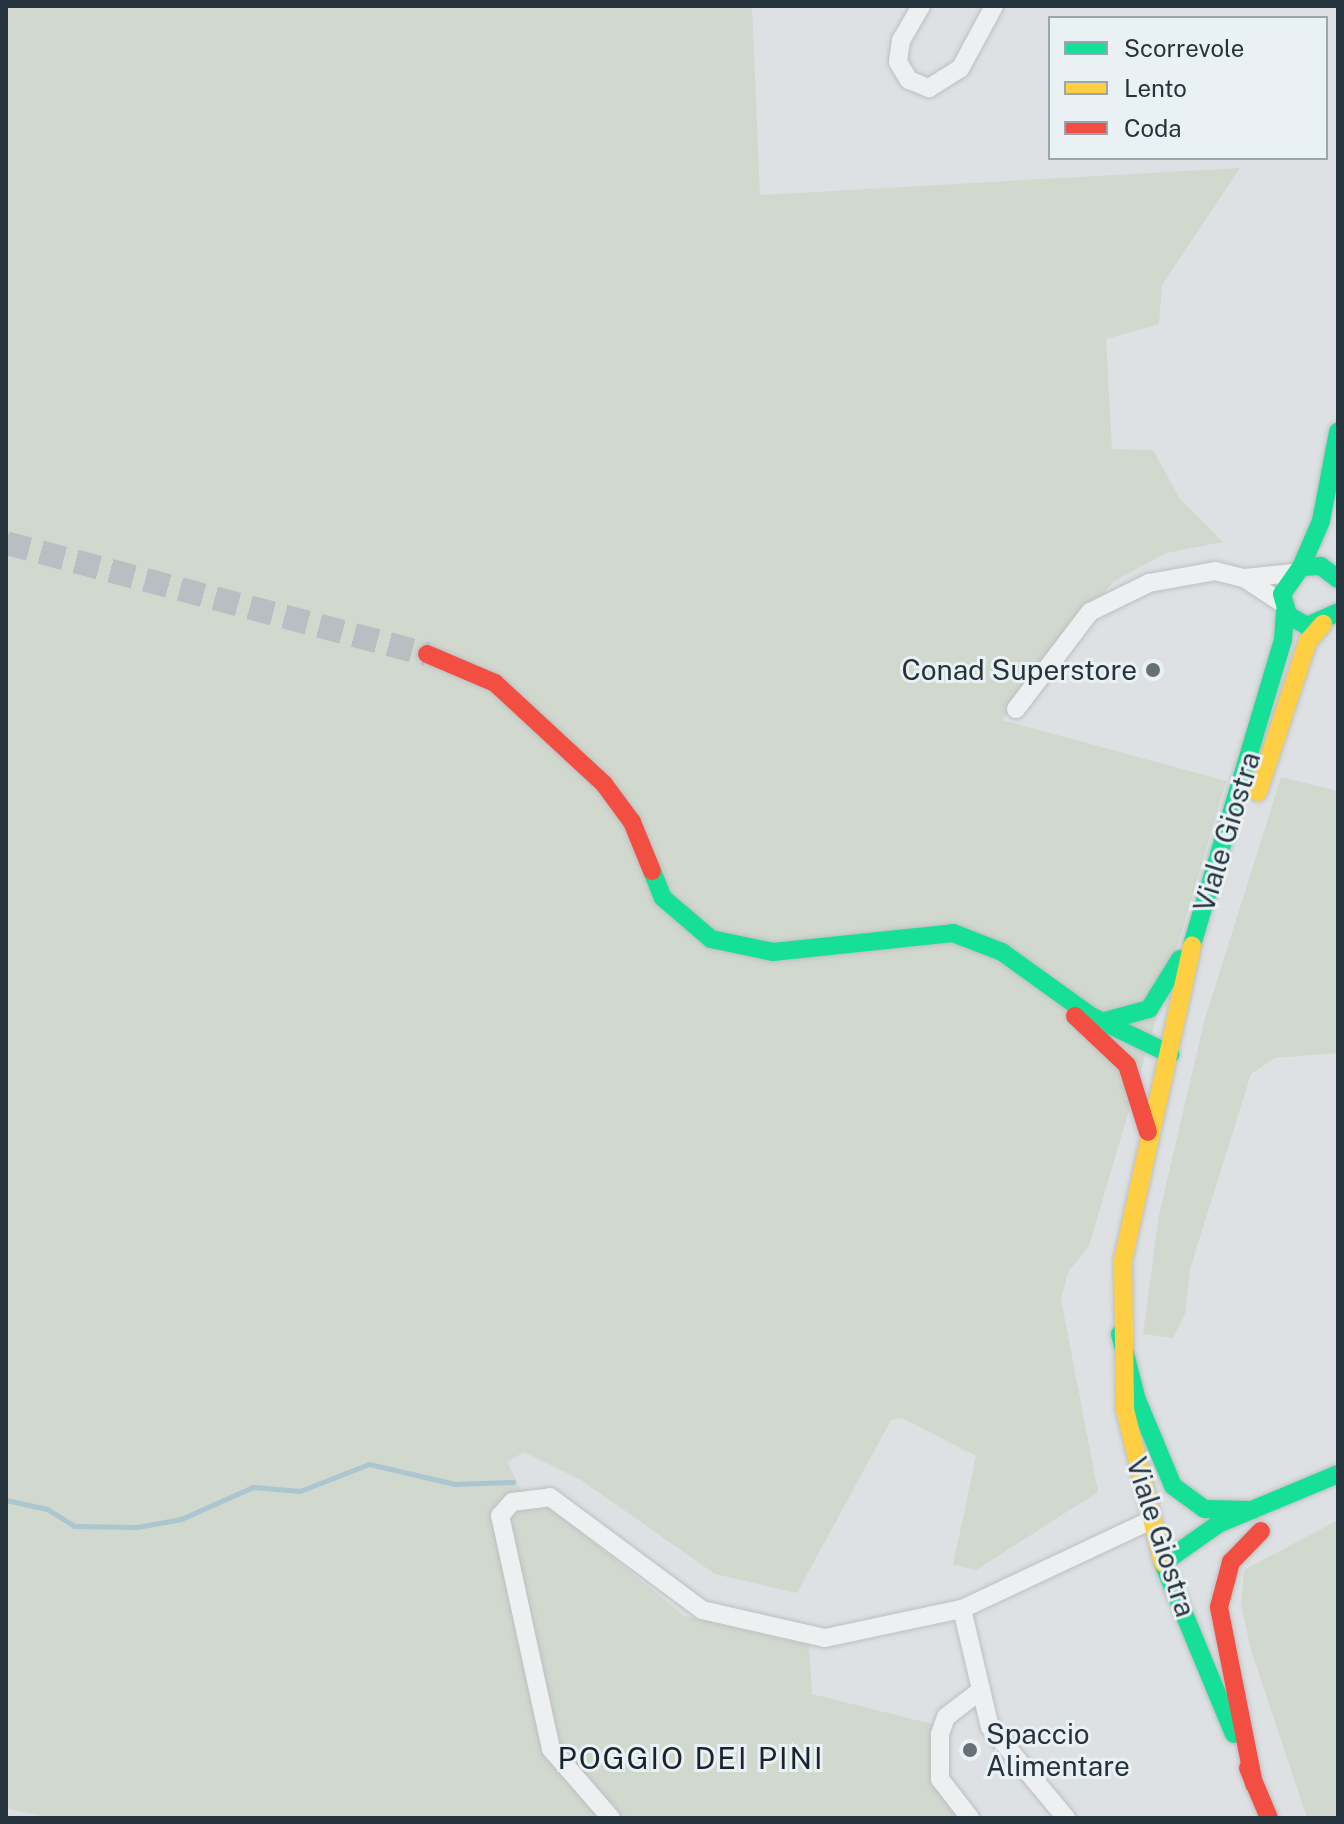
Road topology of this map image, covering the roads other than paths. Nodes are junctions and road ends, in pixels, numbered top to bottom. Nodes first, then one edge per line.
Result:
1 (921, 6) edge
2 (994, 6) edge
3 (1338, 432) edge
4 (1296, 570) junction
5 (1338, 571) edge
6 (1244, 578) junction
7 (1338, 579) edge
8 (1284, 607) junction
9 (1334, 616) edge
10 (427, 654) tunnel mouth
11 (1016, 709) dead end
12 (1205, 906) junction
13 (1048, 988) junction
14 (1105, 1021) junction
15 (1111, 1048) junction
16 (1170, 1054) junction
17 (1149, 1138) junction
18 (1120, 1334) junction
19 (1338, 1474) edge
20 (1338, 1496) edge
21 (1252, 1510) junction
22 (1149, 1521) junction
23 (1261, 1531) junction
24 (1163, 1563) junction
25 (962, 1609) junction
26 (981, 1690) junction
27 (1254, 1784) junction
28 (611, 1818) edge
29 (970, 1818) edge
30 (1066, 1818) edge
31 (1269, 1818) edge

1 - 2 street
3 - 4 main road
4 - 6 street
4 - 7 main road
4 - 8 main road, Viale Giostra
5 - 7 main road
6 - 8 street
6 - 11 street
8 - 9 main road
8 - 12 main road, Viale Giostra
9 - 16 main road, Viale Giostra
10 - 13 main road
12 - 14 main road
12 - 16 main road, Viale Giostra
13 - 14 main road
13 - 15 main road
14 - 16 main road
15 - 16 main road
15 - 17 main road
16 - 17 main road, Viale Giostra
17 - 18 main road, Viale Giostra
18 - 21 main road
18 - 22 main road, Viale Giostra
19 - 21 main road
20 - 23 main road
21 - 24 main road
22 - 24 main road, Viale Giostra
22 - 25 street
23 - 24 main road
23 - 27 main road
24 - 27 main road, Viale Giostra
25 - 26 street
25 - 28 street
26 - 29 street
26 - 30 street
27 - 31 main road, Viale Giostra

